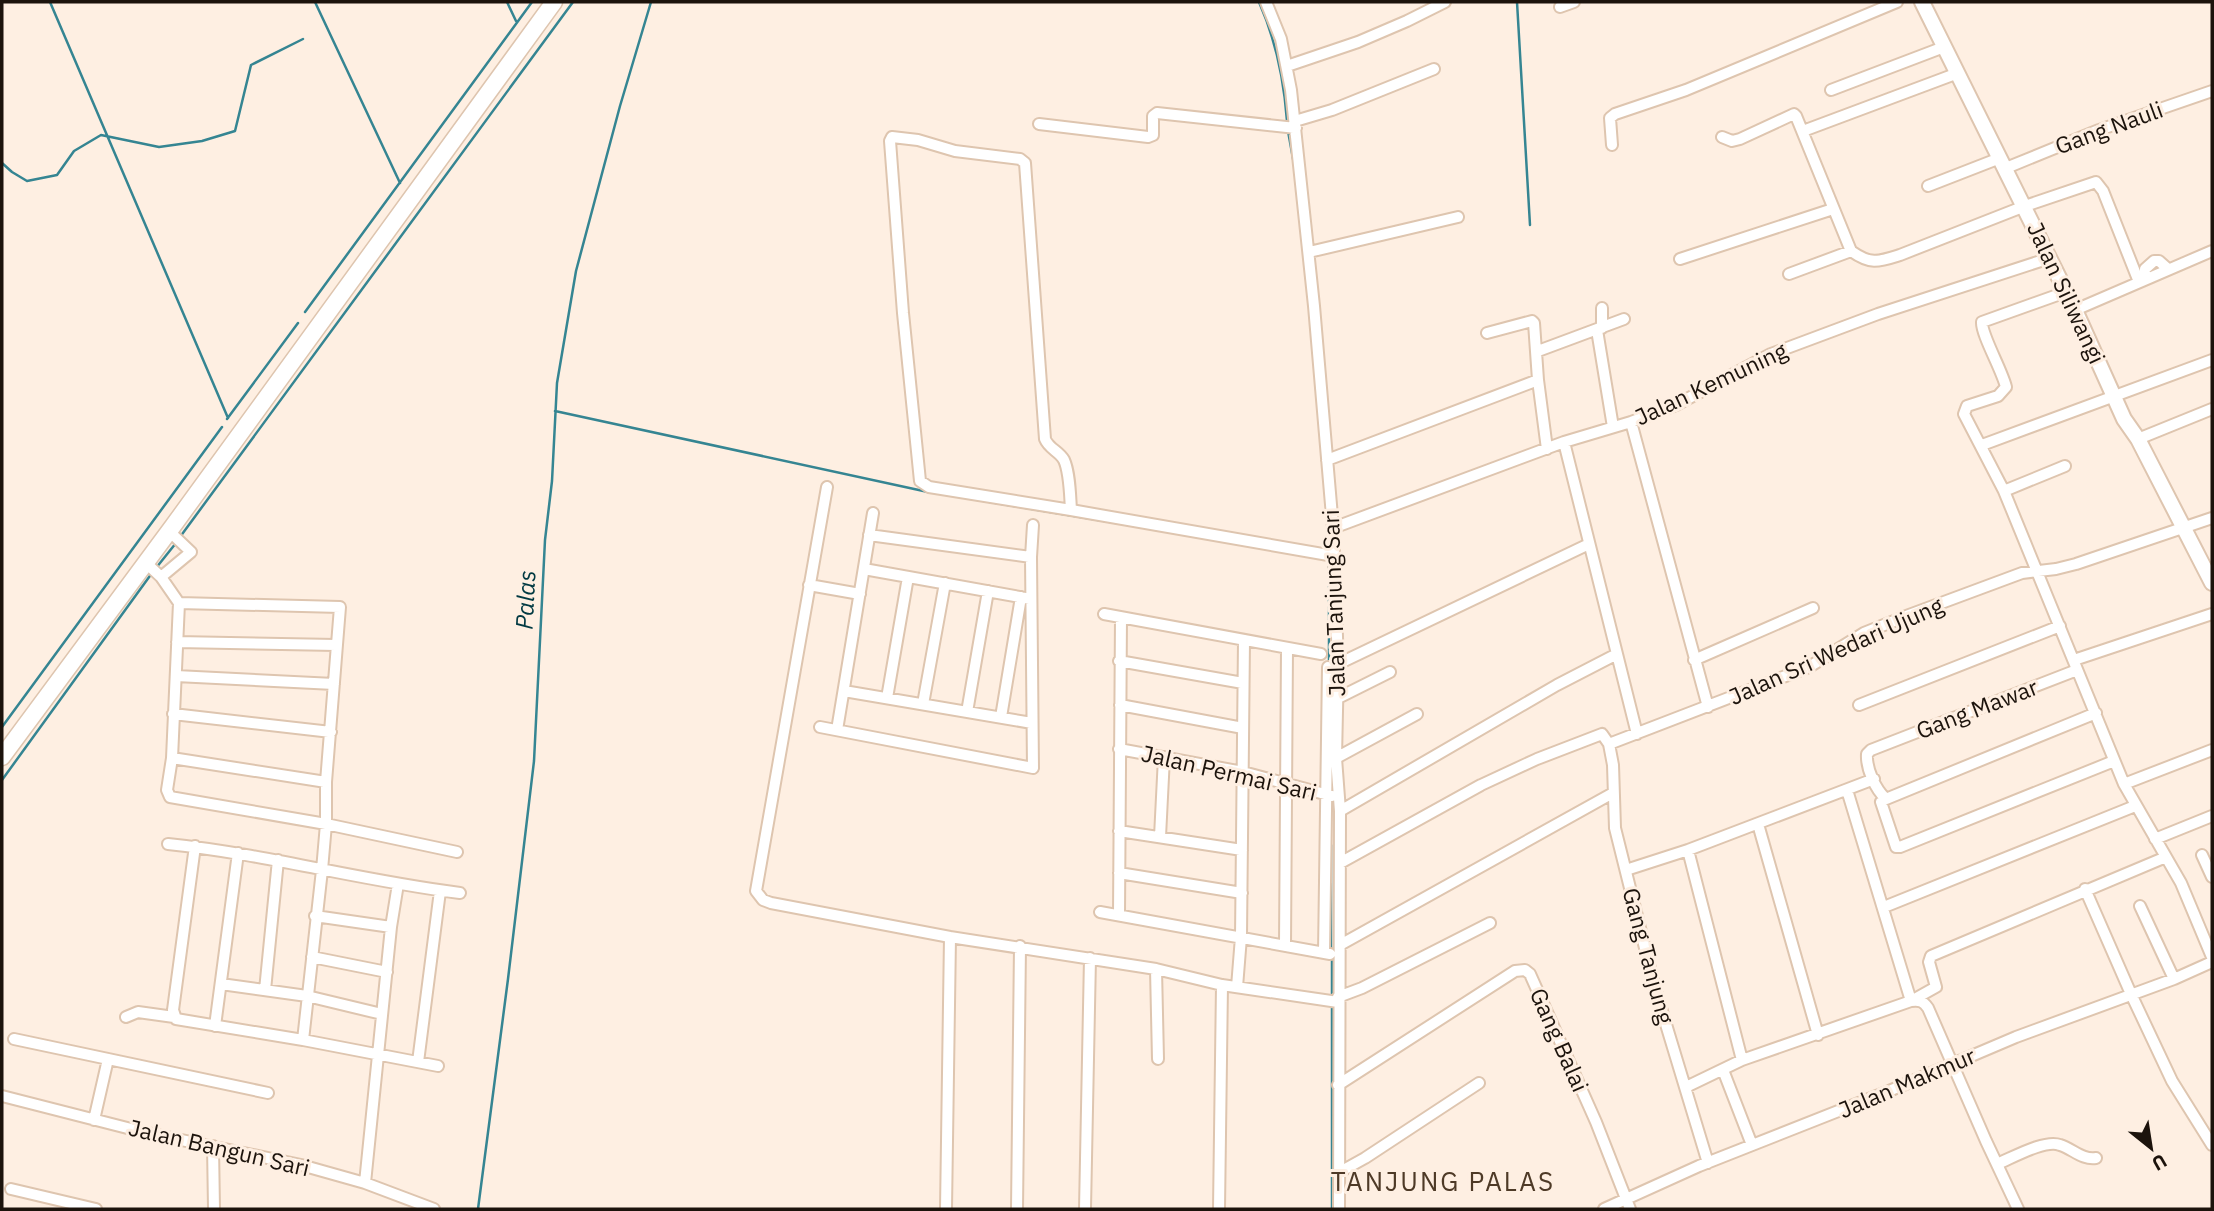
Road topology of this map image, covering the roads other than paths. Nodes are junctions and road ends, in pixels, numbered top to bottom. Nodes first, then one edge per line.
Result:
1 (554, 2) edge
2 (1266, 2) edge
3 (1445, 2) edge
4 (1574, 2) edge
5 (1897, 2) edge
6 (1922, 2) edge
7 (1560, 7) dead end
8 (1944, 47) junction
9 (1287, 66) junction
10 (1434, 69) dead end
11 (1958, 73) junction
12 (1831, 90) dead end
13 (2212, 91) edge
14 (1039, 124) dead end
15 (1296, 124) junction
16 (1803, 131) junction
17 (1722, 138) dead end
18 (1612, 145) dead end
19 (2003, 163) junction
20 (1928, 186) dead end
21 (2025, 206) junction
22 (1833, 209) junction
23 (1458, 217) dead end
24 (1851, 251) junction
25 (2212, 251) edge
26 (1309, 252) junction
27 (2050, 258) junction
28 (1680, 259) dead end
29 (1789, 274) dead end
30 (2142, 280) junction
31 (2066, 292) junction
32 (1602, 308) dead end
33 (2075, 310) junction
34 (1624, 319) dead end
35 (1600, 329) junction
36 (1487, 333) dead end
37 (1538, 351) junction
38 (2212, 360) edge
39 (1538, 380) junction
40 (2113, 396) junction
41 (2212, 409) edge
42 (1631, 422) junction
43 (1613, 427) junction
44 (2138, 439) junction
45 (1564, 442) junction
46 (1982, 445) junction
47 (1548, 449) junction
48 (1327, 460) junction
49 (2065, 466) dead end
50 (827, 487) dead end
51 (2004, 491) junction
52 (1071, 510) junction
53 (873, 513) dead end
54 (2212, 518) edge
55 (1033, 525) dead end
56 (1333, 528) junction
57 (2185, 528) junction
58 (169, 531) junction
59 (869, 535) junction
60 (1589, 544) junction
61 (1330, 556) junction
62 (1031, 557) junction
63 (145, 562) junction
64 (864, 569) junction
65 (2036, 572) junction
66 (908, 577) junction
67 (161, 578) junction
68 (946, 583) junction
69 (2212, 583) edge
70 (809, 585) junction
71 (988, 591) junction
72 (860, 594) junction
73 (1026, 598) junction
74 (179, 603) junction
75 (1813, 608) dead end
76 (1104, 614) dead end
77 (2212, 614) edge
78 (1121, 617) junction
79 (2060, 626) junction
80 (1244, 640) junction
81 (177, 642) junction
82 (337, 645) junction
83 (1287, 649) junction
84 (1321, 654) dead end
85 (1617, 654) junction
86 (1694, 660) junction
87 (1119, 661) junction
88 (2076, 665) junction
89 (1333, 666) junction
90 (1390, 673) dead end
91 (176, 676) junction
92 (1243, 683) junction
93 (334, 684) junction
94 (844, 691) junction
95 (1334, 694) junction
96 (887, 698) junction
97 (923, 704) junction
98 (1120, 705) junction
99 (1859, 705) dead end
100 (1708, 707) junction
101 (967, 712) junction
102 (2096, 712) junction
103 (1417, 713) dead end
104 (173, 714) junction
105 (1001, 718) junction
106 (1032, 723) junction
107 (820, 727) dead end
108 (1243, 728) junction
109 (837, 730) junction
110 (331, 732) junction
111 (1637, 734) junction
112 (1609, 744) junction
113 (1119, 749) junction
114 (2212, 750) edge
115 (2, 757) edge
116 (1164, 757) junction
117 (172, 758) junction
118 (1336, 758) junction
119 (2114, 761) junction
120 (1242, 772) junction
121 (1874, 779) junction
122 (326, 782) junction
123 (1285, 783) junction
124 (2124, 784) junction
125 (1847, 790) junction
126 (1613, 793) junction
127 (1332, 796) junction
128 (1885, 799) junction
129 (2135, 806) junction
130 (1340, 811) junction
131 (2212, 816) edge
132 (326, 824) junction
133 (1758, 824) junction
134 (1119, 831) junction
135 (1160, 836) junction
136 (2155, 839) junction
137 (168, 844) dead end
138 (195, 846) junction
139 (1242, 850) junction
140 (1688, 850) junction
141 (457, 852) dead end
142 (238, 853) junction
143 (2202, 855) dead end
144 (2166, 857) junction
145 (278, 860) junction
146 (1340, 863) junction
147 (322, 870) junction
148 (1626, 870) junction
149 (1119, 873) junction
150 (2212, 877) edge
151 (398, 884) junction
152 (2085, 889) junction
153 (440, 891) junction
154 (460, 893) dead end
155 (1242, 893) junction
156 (2140, 906) dead end
157 (1884, 907) junction
158 (1100, 912) dead end
159 (1119, 915) junction
160 (315, 916) junction
161 (1490, 923) dead end
162 (391, 927) junction
163 (950, 937) junction
164 (1241, 937) junction
165 (1020, 946) junction
166 (1285, 946) junction
167 (1334, 952) junction
168 (312, 957) junction
169 (1090, 957) junction
170 (2212, 960) edge
171 (1156, 969) junction
172 (387, 972) junction
173 (2174, 979) junction
174 (221, 984) junction
175 (1222, 985) junction
176 (1237, 987) junction
177 (265, 990) junction
178 (2131, 994) junction
179 (307, 996) junction
180 (1338, 999) junction
181 (1911, 1001) junction
182 (382, 1014) junction
183 (126, 1017) dead end
184 (174, 1017) junction
185 (215, 1026) junction
186 (1818, 1035) junction
187 (14, 1039) dead end
188 (303, 1040) junction
189 (377, 1055) junction
190 (108, 1059) junction
191 (1158, 1059) dead end
192 (1742, 1060) junction
193 (418, 1062) junction
194 (1952, 1065) junction
195 (438, 1066) dead end
196 (1723, 1070) junction
197 (1479, 1083) dead end
198 (1338, 1085) junction
199 (1686, 1087) junction
200 (268, 1093) dead end
201 (2, 1096) edge
202 (94, 1120) junction
203 (1752, 1145) junction
204 (2212, 1145) edge
205 (213, 1146) junction
206 (2096, 1158) dead end
207 (1708, 1163) junction
208 (1997, 1164) junction
209 (1338, 1173) junction
210 (365, 1183) junction
211 (11, 1189) dead end
212 (1629, 1204) edge
213 (96, 1209) edge
214 (214, 1209) edge
215 (434, 1209) edge
216 (946, 1209) edge
217 (1017, 1209) edge
218 (1085, 1209) edge
219 (1219, 1209) edge
220 (1339, 1209) edge
221 (1604, 1209) edge
222 (2018, 1209) edge

1 - 58 main road
2 - 9 street, Jalan Tanjung Sari
3 - 9 street
4 - 7 street
5 - 18 street
6 - 8 street, Jalan Siliwangi
8 - 11 street, Jalan Siliwangi
8 - 12 street
9 - 15 street, Jalan Tanjung Sari
10 - 15 street
11 - 16 street
11 - 19 street, Jalan Siliwangi
13 - 19 street, Gang Nauli
14 - 15 street
15 - 26 street, Jalan Tanjung Sari
16 - 17 street
16 - 22 street
19 - 20 street, Gang Nauli
19 - 21 street, Jalan Siliwangi
21 - 24 street
21 - 27 street, Jalan Siliwangi
21 - 30 street
22 - 24 street
22 - 28 street
23 - 26 street
24 - 29 street
25 - 30 street
26 - 48 street, Jalan Tanjung Sari
27 - 31 street, Jalan Siliwangi
27 - 42 street, Jalan Kemuning
30 - 33 street
31 - 33 street, Jalan Siliwangi
31 - 46 street
32 - 35 street
33 - 40 street, Jalan Siliwangi
34 - 35 street
35 - 37 street
35 - 43 street
36 - 37 street
37 - 39 street
38 - 40 street
39 - 47 street
39 - 48 street
40 - 44 street, Jalan Siliwangi
40 - 46 street
41 - 44 street
42 - 43 street, Jalan Kemuning
42 - 86 street
43 - 45 street, Jalan Kemuning
44 - 57 street, Jalan Siliwangi
45 - 47 street, Jalan Kemuning
45 - 60 street
46 - 51 street
47 - 56 street, Jalan Kemuning
48 - 56 street, Jalan Tanjung Sari
49 - 51 street
50 - 70 street
51 - 65 street
52 - 52 street
52 - 61 street
53 - 59 street
54 - 57 street, Jalan Sri Wedari Ujung
55 - 62 street
56 - 61 street, Jalan Tanjung Sari
57 - 65 street, Jalan Sri Wedari Ujung
57 - 69 street, Jalan Siliwangi
58 - 63 main road
58 - 67 street
59 - 62 street
59 - 64 street
60 - 85 street
60 - 89 street
61 - 89 street, Jalan Tanjung Sari
62 - 73 street
63 - 67 street
63 - 115 main road
64 - 66 street
64 - 72 street
65 - 79 street
65 - 100 street, Jalan Sri Wedari Ujung
66 - 68 street
66 - 96 street
67 - 74 street
68 - 71 street
68 - 97 street
70 - 72 street
70 - 163 street
71 - 73 street
71 - 101 street
72 - 94 street
73 - 105 street
73 - 106 street
74 - 81 street
74 - 82 street
75 - 86 street
76 - 78 street
77 - 88 street, Gang Mawar
78 - 80 street
78 - 87 street
79 - 88 street
79 - 99 street
80 - 83 street
80 - 92 street
81 - 82 street
81 - 91 street
82 - 93 street
83 - 84 street
83 - 123 street
85 - 111 street
85 - 130 street
86 - 100 street
87 - 92 street
87 - 98 street
88 - 102 street
88 - 121 street, Gang Mawar
89 - 95 street, Jalan Tanjung Sari
90 - 95 street
91 - 93 street
91 - 104 street
92 - 108 street
93 - 110 street
94 - 96 street
94 - 109 street
95 - 118 street, Jalan Tanjung Sari
95 - 127 street
96 - 97 street
97 - 101 street
98 - 108 street
98 - 113 street
100 - 111 street, Jalan Sri Wedari Ujung
101 - 105 street
102 - 119 street
102 - 128 street
103 - 118 street
104 - 110 street
104 - 117 street
105 - 106 street
106 - 109 street
107 - 109 street
108 - 120 street
110 - 122 street
111 - 112 street, Jalan Sri Wedari Ujung
112 - 126 street, Gang Tanjung
112 - 146 street
113 - 116 street, Jalan Permai Sari
113 - 134 street
114 - 124 street
116 - 120 street, Jalan Permai Sari
116 - 135 street
117 - 122 street
117 - 132 street
118 - 127 street, Jalan Tanjung Sari
119 - 124 street
119 - 128 street
120 - 123 street, Jalan Permai Sari
120 - 139 street
121 - 125 street
121 - 128 street
122 - 132 street
123 - 127 street, Jalan Permai Sari
123 - 166 street
124 - 129 street
125 - 133 street
125 - 157 street
126 - 148 street, Gang Tanjung
126 - 167 street
127 - 130 street, Jalan Tanjung Sari
127 - 167 street
129 - 136 street
129 - 157 street
130 - 146 street, Jalan Tanjung Sari
131 - 136 street
132 - 141 street
132 - 147 street
133 - 140 street
133 - 186 street
134 - 135 street
134 - 149 street
135 - 139 street
136 - 144 street
137 - 138 street
138 - 142 street
138 - 184 street
139 - 155 street
140 - 148 street
140 - 192 street
142 - 145 street
142 - 174 street
143 - 150 street
144 - 152 street
144 - 170 street
145 - 147 street
145 - 177 street
146 - 167 street, Jalan Tanjung Sari
147 - 151 street
147 - 160 street
148 - 199 street, Gang Tanjung
149 - 155 street
149 - 159 street
151 - 153 street
151 - 162 street
152 - 178 street
152 - 181 street
153 - 154 street
153 - 193 street
155 - 164 street
156 - 173 street
157 - 181 street
158 - 159 street
159 - 164 street
160 - 162 street
160 - 168 street
161 - 180 street
162 - 172 street
163 - 165 street
163 - 216 street
164 - 166 street
164 - 176 street
165 - 169 street
165 - 217 street
166 - 167 street
167 - 180 street, Jalan Tanjung Sari
168 - 172 street
168 - 179 street
169 - 171 street
169 - 218 street
170 - 173 street, Jalan Makmur
171 - 175 street
171 - 191 street
172 - 182 street
173 - 178 street, Jalan Makmur
174 - 177 street
174 - 185 street
175 - 176 street
175 - 219 street
176 - 180 street
177 - 179 street
178 - 194 street, Jalan Makmur
178 - 204 street
179 - 182 street
179 - 188 street
180 - 198 street, Jalan Tanjung Sari
181 - 186 street
181 - 194 street
182 - 189 street
183 - 184 street
184 - 185 street
185 - 188 street
186 - 192 street
187 - 190 street
188 - 189 street
189 - 193 street
189 - 210 street
190 - 200 street
190 - 202 street
192 - 196 street
193 - 195 street
194 - 203 street, Jalan Makmur
194 - 208 street
196 - 199 street
196 - 203 street
197 - 209 street
198 - 209 street, Jalan Tanjung Sari
198 - 212 street, Gang Balai
199 - 207 street, Gang Tanjung
201 - 202 street, Jalan Bangun Sari
202 - 205 street, Jalan Bangun Sari
203 - 207 street, Jalan Makmur
205 - 210 street, Jalan Bangun Sari
205 - 214 street
206 - 208 street
207 - 212 street, Jalan Makmur
208 - 222 street
209 - 220 street, Jalan Tanjung Sari
210 - 215 street, Jalan Bangun Sari
211 - 213 street
212 - 221 street, Jalan Makmur

